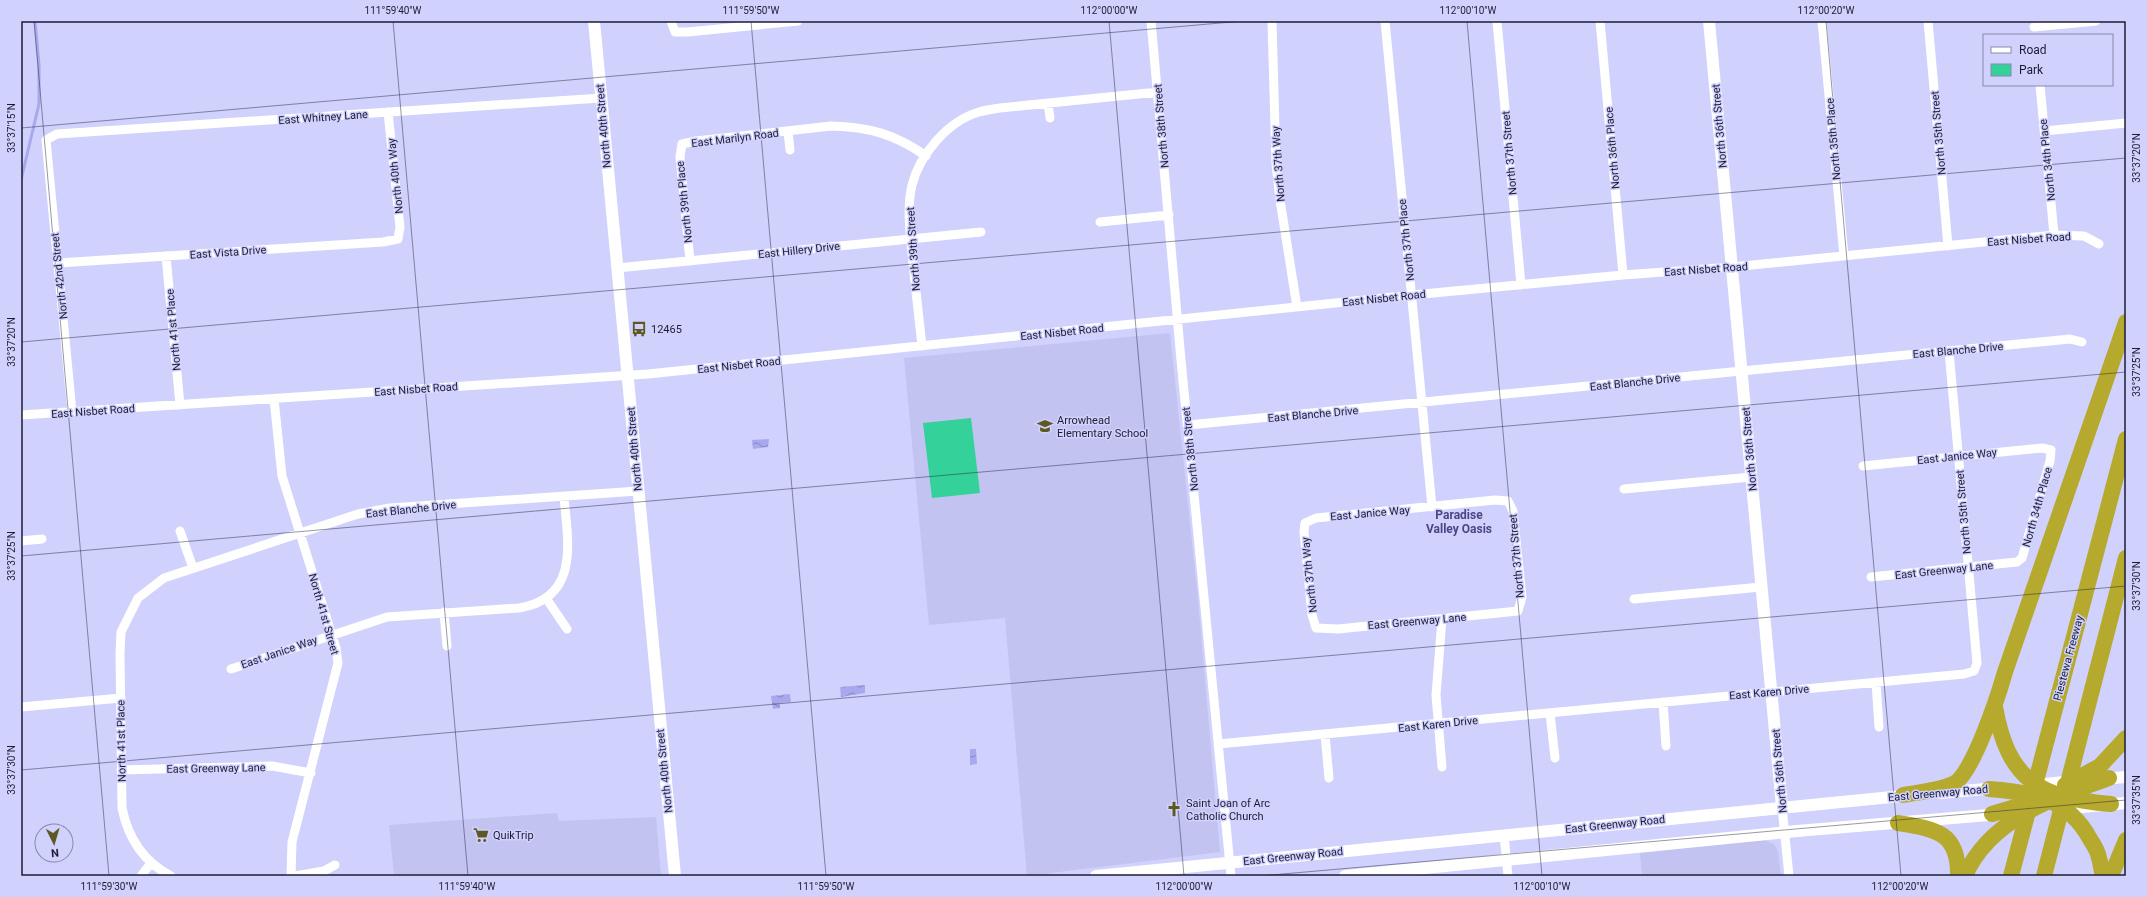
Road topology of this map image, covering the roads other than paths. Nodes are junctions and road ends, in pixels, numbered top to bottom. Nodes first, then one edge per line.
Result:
1 (594, 21) edge
2 (671, 21) edge
3 (798, 21) edge
4 (1151, 21) edge
5 (1272, 21) edge
6 (1385, 21) edge
7 (1497, 21) edge
8 (1600, 21) edge
9 (1709, 21) edge
10 (1822, 21) edge
11 (1928, 21) edge
12 (2096, 21) edge
13 (2035, 28) edge
14 (2040, 86) edge
15 (1158, 92) junction
16 (601, 98) junction
17 (1048, 103) junction
18 (388, 112) junction
19 (1050, 118) dead end
20 (2126, 123) edge
21 (2044, 131) junction
22 (788, 132) junction
23 (46, 140) joint
24 (682, 144) joint
25 (790, 150) dead end
26 (926, 156) junction
27 (1169, 215) junction
28 (1100, 222) dead end
29 (981, 232) dead end
30 (2054, 235) junction
31 (911, 238) junction
32 (398, 239) joint
33 (2099, 244) dead end
34 (1948, 246) junction
35 (166, 256) junction
36 (1844, 256) junction
37 (690, 261) junction
38 (58, 263) junction
39 (1732, 267) junction
40 (617, 268) junction
41 (1623, 275) junction
42 (1521, 285) junction
43 (1412, 295) junction
44 (1297, 307) junction
45 (1178, 320) junction
46 (2126, 322) edge
47 (2082, 342) dead end
48 (922, 346) junction
49 (1949, 351) junction
50 (1742, 371) junction
51 (627, 375) junction
52 (274, 399) junction
53 (1422, 403) junction
54 (180, 405) junction
55 (72, 412) junction
56 (21, 415) edge
57 (1188, 425) junction
58 (2126, 439) edge
59 (2051, 450) joint
60 (1959, 456) junction
61 (1863, 466) dead end
62 (1751, 477) junction
63 (1624, 489) dead end
64 (638, 491) junction
65 (564, 497) junction
66 (1508, 501) joint
67 (1432, 507) junction
68 (1305, 523) joint
69 (180, 531) dead end
70 (299, 532) junction
71 (42, 539) dead end
72 (21, 541) edge
73 (2126, 558) edge
74 (2018, 562) joint
75 (1968, 567) junction
76 (192, 568) junction
77 (1871, 577) dead end
78 (1761, 587) junction
79 (138, 598) joint
80 (546, 598) junction
81 (1634, 599) dead end
82 (1518, 610) joint
83 (444, 612) junction
84 (1442, 619) junction
85 (1316, 628) joint
86 (567, 629) dead end
87 (332, 635) junction
88 (447, 646) dead end
89 (231, 669) dead end
90 (1974, 671) joint
91 (1876, 682) junction
92 (1772, 691) junction
93 (121, 698) junction
94 (1663, 702) junction
95 (21, 706) edge
96 (1995, 708) junction
97 (1550, 713) junction
98 (1438, 724) junction
99 (1879, 727) dead end
100 (1325, 735) junction
101 (2126, 738) edge
102 (1218, 744) junction
103 (1666, 746) dead end
104 (1555, 758) dead end
105 (1442, 767) dead end
106 (121, 770) junction
107 (311, 773) junction
108 (2126, 777) edge
109 (1329, 778) dead end
110 (2109, 778) junction
111 (2073, 782) junction
112 (1989, 789) joint
113 (1903, 795) junction
114 (2051, 797) junction
115 (2118, 804) edge
116 (1782, 807) junction
117 (2029, 811) junction
118 (1992, 814) junction
119 (1898, 823) junction
120 (1784, 833) junction
121 (1504, 835) junction
122 (2126, 840) edge
123 (1506, 860) junction
124 (1229, 862) junction
125 (151, 863) junction
126 (335, 865) dead end
127 (141, 876) edge
128 (171, 876) edge
129 (291, 876) edge
130 (295, 876) edge
131 (675, 876) edge
132 (1102, 876) edge
133 (1231, 876) edge
134 (1345, 876) edge
135 (1508, 876) edge
136 (1789, 876) edge
137 (1958, 876) edge
138 (1965, 876) edge
139 (2011, 876) edge
140 (2044, 876) edge
141 (2103, 876) edge
142 (2111, 876) edge

1 - 16 main road, North 40th Street
2 - 3 street
4 - 15 street, North 38th Street
5 - 44 street, North 37th Way
6 - 43 street, North 37th Place
7 - 42 street, North 37th Street
8 - 41 street, North 36th Place
9 - 39 main road, North 36th Street
10 - 36 street, North 35th Place
11 - 34 street, North 35th Street
12 - 13 street
14 - 21 street, North 34th Place
15 - 17 street
15 - 27 street, North 38th Street
16 - 18 street, East Whitney Lane
16 - 40 main road, North 40th Street
17 - 19 street
17 - 26 street
18 - 23 street, East Whitney Lane
18 - 32 street, North 40th Way
20 - 21 street
21 - 30 street, North 34th Place
22 - 24 street, East Marilyn Road
22 - 25 street, East Marilyn Road
22 - 26 street, East Marilyn Road
23 - 38 street, North 42nd Street
24 - 37 street, North 39th Place
26 - 31 street, North 39th Street
27 - 28 street
27 - 45 street, North 38th Street
29 - 31 street, East Hillery Drive
30 - 33 street, East Nisbet Road
30 - 34 street, East Nisbet Road
31 - 37 street, East Hillery Drive
31 - 48 street, North 39th Street
32 - 35 street, East Vista Drive
34 - 36 street, East Nisbet Road
35 - 38 street, East Vista Drive
35 - 54 street, North 41st Place
36 - 39 street, East Nisbet Road
37 - 40 street, East Hillery Drive
38 - 55 street, North 42nd Street
39 - 41 street, East Nisbet Road
39 - 50 main road, North 36th Street
40 - 51 main road, North 40th Street
41 - 42 street, East Nisbet Road
42 - 43 street, East Nisbet Road
43 - 44 street, East Nisbet Road
43 - 53 street, North 37th Place
44 - 45 street, East Nisbet Road
45 - 48 street, East Nisbet Road
45 - 57 street, North 38th Street
46 - 96 highway
47 - 49 street, East Blanche Drive
48 - 51 street, East Nisbet Road
49 - 50 street, East Blanche Drive
49 - 60 street, North 35th Street
50 - 53 street, East Blanche Drive
50 - 62 main road, North 36th Street
51 - 52 street, East Nisbet Road
51 - 64 main road, North 40th Street
52 - 54 street, East Nisbet Road
52 - 70 street, North 41st Street
53 - 57 street, East Blanche Drive
53 - 67 street, North 37th Place
54 - 55 street, East Nisbet Road
55 - 56 street, East Nisbet Road
57 - 102 street, North 38th Street
58 - 139 highway, Piestewa Freeway
59 - 60 street, East Janice Way
59 - 74 street, North 34th Place
60 - 61 street, East Janice Way
60 - 75 street, North 35th Street
62 - 63 street
62 - 78 main road, North 36th Street
64 - 65 street, East Blanche Drive
64 - 131 main road, North 40th Street
65 - 70 street, East Blanche Drive
65 - 80 street
66 - 67 street, East Janice Way
66 - 82 street, North 37th Street
67 - 68 street, East Janice Way
68 - 85 street, North 37th Way
69 - 76 street
70 - 76 street, East Blanche Drive
70 - 87 street, North 41st Street
71 - 72 street
73 - 140 highway
74 - 75 street, East Greenway Lane
75 - 77 street, East Greenway Lane
75 - 90 street, North 35th Street
76 - 79 street, East Blanche Drive
78 - 81 street
78 - 92 main road, North 36th Street
79 - 93 street, North 41st Place
80 - 83 street, East Janice Way
80 - 86 street
82 - 84 street, East Greenway Lane
83 - 87 street, East Janice Way
83 - 88 street
84 - 85 street, East Greenway Lane
84 - 98 street
87 - 89 street, East Janice Way
87 - 107 street, North 41st Street
90 - 91 street, East Karen Drive
91 - 92 street, East Karen Drive
91 - 99 street
92 - 94 street, East Karen Drive
92 - 116 main road, North 36th Street
93 - 95 street
93 - 106 street, North 41st Place
94 - 97 street, East Karen Drive
94 - 103 street
96 - 113 highway
96 - 114 highway
97 - 98 street, East Karen Drive
97 - 104 street
98 - 100 street, East Karen Drive
98 - 105 street
100 - 102 street, East Karen Drive
100 - 109 street
101 - 111 highway
102 - 124 street, North 38th Street
106 - 107 street, East Greenway Lane
106 - 125 street, North 41st Place
107 - 129 street, North 41st Street
108 - 110 main road
110 - 111 main road
110 - 114 highway
111 - 114 highway
112 - 113 main road, East Greenway Road
112 - 114 highway
113 - 116 main road, East Greenway Road
114 - 115 highway
114 - 117 highway
114 - 118 highway
114 - 141 highway
116 - 120 street, North 36th Street
116 - 121 main road, East Greenway Road
117 - 118 main road
117 - 138 highway
118 - 119 main road
119 - 120 main road
119 - 137 highway
120 - 123 main road
120 - 136 street, North 36th Street
121 - 123 street
121 - 124 main road, East Greenway Road
122 - 142 highway
123 - 134 main road
123 - 135 street
124 - 132 main road, East Greenway Road
124 - 133 street, North 38th Street
125 - 127 street
125 - 128 street
126 - 130 street

